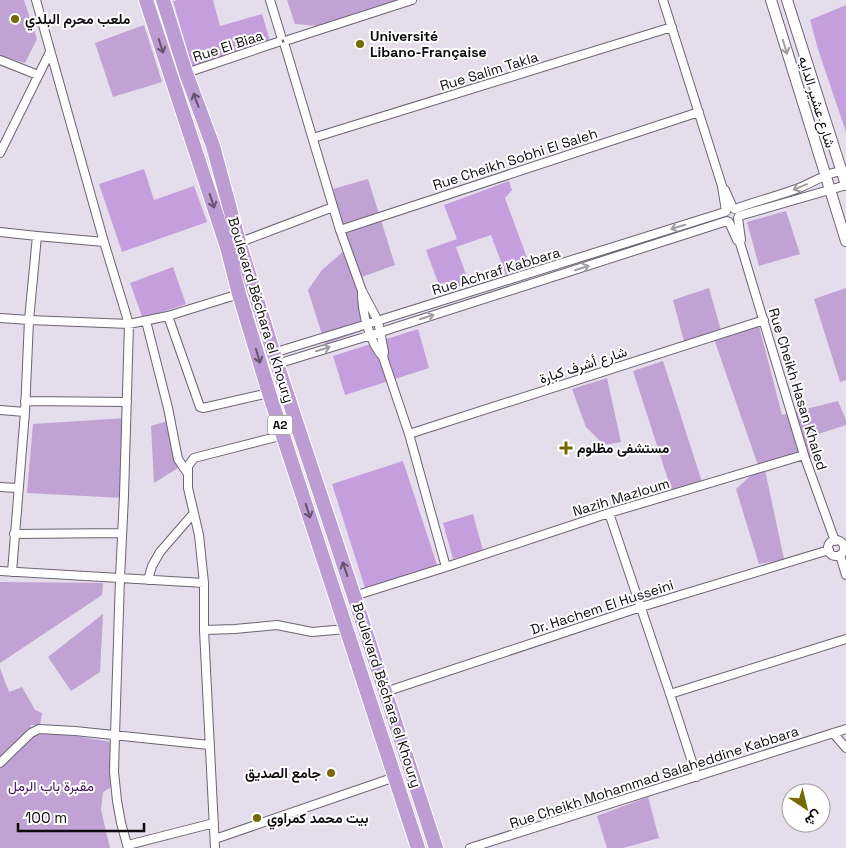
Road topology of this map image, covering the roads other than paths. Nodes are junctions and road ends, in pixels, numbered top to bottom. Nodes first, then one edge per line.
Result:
1 (35, 0) edge
2 (146, 0) edge
3 (163, 0) edge
4 (270, 0) edge
5 (412, 0) edge
6 (663, 0) edge
7 (771, 0) edge
8 (787, 0) edge
9 (672, 27) junction
10 (283, 41) junction
11 (50, 52) junction
12 (0, 60) edge
13 (186, 72) junction
14 (38, 75) junction
15 (699, 112) junction
16 (313, 138) junction
17 (0, 152) edge
18 (844, 170) edge
19 (825, 176) junction
20 (846, 185) edge
21 (830, 190) junction
22 (333, 207) junction
23 (733, 212) junction
24 (728, 221) junction
25 (340, 230) junction
26 (0, 232) edge
27 (36, 236) junction
28 (846, 241) edge
29 (104, 242) junction
30 (740, 243) junction
31 (233, 245) junction
32 (362, 291) junction
33 (239, 294) junction
34 (168, 316) junction
35 (0, 318) edge
36 (29, 320) junction
37 (764, 320) junction
38 (146, 321) junction
39 (378, 321) junction
40 (129, 324) junction
41 (367, 324) junction
42 (381, 332) junction
43 (370, 336) junction
44 (383, 357) junction
45 (275, 358) junction
46 (269, 393) junction
47 (25, 401) junction
48 (126, 402) junction
49 (0, 410) edge
50 (24, 412) junction
51 (410, 434) junction
52 (284, 435) junction
53 (804, 455) junction
54 (188, 475) junction
55 (0, 487) edge
56 (18, 488) junction
57 (609, 513) junction
58 (194, 514) junction
59 (122, 533) junction
60 (14, 534) junction
61 (835, 541) junction
62 (845, 546) edge
63 (829, 550) junction
64 (840, 555) junction
65 (446, 567) junction
66 (0, 571) edge
67 (12, 572) junction
68 (846, 574) edge
69 (120, 578) junction
70 (148, 580) junction
71 (204, 583) junction
72 (354, 596) junction
73 (641, 607) junction
74 (204, 630) junction
75 (346, 630) junction
76 (846, 639) edge
77 (385, 692) junction
78 (670, 694) junction
79 (846, 729) edge
80 (832, 733) junction
81 (114, 735) junction
82 (209, 745) junction
83 (846, 748) edge
84 (0, 763) edge
85 (395, 777) junction
86 (697, 777) junction
87 (214, 823) junction
88 (215, 839) junction
89 (128, 847) edge
90 (215, 848) edge
91 (418, 848) edge
92 (436, 848) edge
93 (470, 848) edge

1 - 11 street
2 -> 31 highway, Boulevard Béchara el Khoury / A2
3 - 13 highway, Boulevard Béchara el Khoury / A2
4 - 10 street
5 - 10 street, Rue El Biaa
6 - 9 street, Rue Cheikh Hasan Khaled
7 -> 19 street, شارع عشير الدايه
8 - 18 street, شارع عشير الدايه
9 - 15 street, Rue Cheikh Hasan Khaled
9 - 16 street, Rue Salim Takla
10 - 13 street, Rue El Biaa
10 - 16 street
11 - 14 street
11 - 29 street
12 - 14 street
31 -> 13 highway, Boulevard Béchara el Khoury / A2
14 - 17 street
15 - 23 street, Rue Cheikh Hasan Khaled
15 - 25 street, Rue Cheikh Sobhi El Saleh
16 - 22 street
18 - 19 street, Rue Achraf Kabbara
18 - 20 street, شارع عشير الدايه
19 - 21 street, شارع عشير الدايه
19 -> 23 street, Rue Achraf Kabbara
20 - 21 street, Rue Achraf Kabbara
21 - 23 street, Rue Achraf Kabbara
21 - 28 street, شارع عشير الدايه
22 - 25 street
22 - 31 street
23 - 24 street, Rue Cheikh Hasan Khaled
23 - 30 street, Rue Cheikh Hasan Khaled
23 -> 39 street, Rue Achraf Kabbara
24 - 30 street, Rue Cheikh Hasan Khaled
42 -> 24 street, Rue Achraf Kabbara
25 - 32 street
26 - 27 street
27 - 29 street
27 - 36 street
29 - 40 street
30 - 37 street, Rue Cheikh Hasan Khaled
31 - 33 highway, Boulevard Béchara el Khoury / A2
31 - 45 highway, Boulevard Béchara el Khoury / A2
32 - 39 street
32 - 41 street
33 - 34 street
33 -> 46 highway, Boulevard Béchara el Khoury / A2
34 - 38 street
34 - 46 street
35 - 36 street
36 - 40 street
36 - 47 street
37 - 51 street, شارع أشرف كبارة
37 - 53 street, Rue Cheikh Hasan Khaled
38 - 40 street
38 - 54 street
39 - 41 street, Rue Achraf Kabbara
39 - 42 street
40 - 48 street
41 - 43 street
41 - 45 street, Rue Achraf Kabbara
42 - 43 street, Rue Achraf Kabbara
42 - 44 street
43 - 44 street
45 -> 43 street, Rue Achraf Kabbara
44 - 51 street
72 -> 45 highway, Boulevard Béchara el Khoury / A2
46 - 52 highway, Boulevard Béchara el Khoury / A2
47 - 48 street
47 - 50 street
48 - 59 street
49 - 50 street
50 - 56 street
51 - 65 street
52 - 54 street
52 -> 75 highway, Boulevard Béchara el Khoury / A2
53 - 57 street, Nazih Mazloum
53 - 61 street, Rue Cheikh Hasan Khaled
54 - 58 street
55 - 56 street
56 - 60 street
57 - 65 street, Nazih Mazloum
57 - 73 street
58 - 70 street
58 - 71 street
59 - 60 street
59 - 69 street
60 - 67 street
61 - 62 street
61 - 63 street
62 - 64 street
63 - 64 street
63 - 73 street, Dr. Hachem El Husseini
64 - 68 street
65 - 72 street, Nazih Mazloum
66 - 67 street
67 - 69 street
69 - 70 street
69 - 81 street
70 - 71 street
71 - 74 street
72 - 77 highway, Boulevard Béchara el Khoury / A2
73 - 77 street, Dr. Hachem El Husseini
73 - 78 street
74 - 75 street
74 - 82 street
75 - 85 highway, Boulevard Béchara el Khoury / A2
76 - 78 street
77 - 92 highway, Boulevard Béchara el Khoury / A2
78 - 86 street
79 - 80 street, Rue Cheikh Mohammad Salaheddine Kabbara
80 - 83 street
80 - 86 street, Rue Cheikh Mohammad Salaheddine Kabbara
81 - 82 street
81 - 84 street
81 - 89 street
82 - 87 street
85 - 88 street
85 - 91 highway, Boulevard Béchara el Khoury / A2
86 - 93 street, Rue Cheikh Mohammad Salaheddine Kabbara
87 - 88 street
87 - 89 street
88 - 90 street

